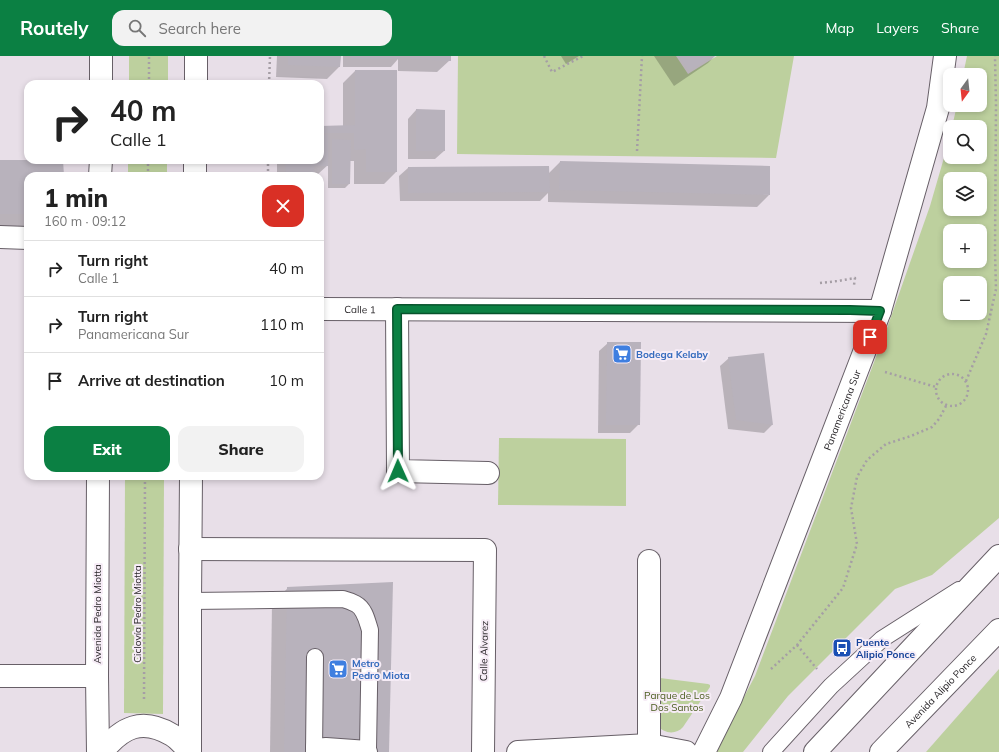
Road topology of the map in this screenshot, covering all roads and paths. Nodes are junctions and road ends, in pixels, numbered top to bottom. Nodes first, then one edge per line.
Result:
1 (102, 56) edge
2 (149, 56) edge
3 (196, 56) edge
4 (270, 56) edge
5 (544, 56) edge
6 (583, 56) edge
7 (642, 56) edge
8 (945, 56) edge
9 (995, 56) edge
10 (101, 80) edge
11 (149, 80) edge
12 (196, 80) edge
13 (269, 80) edge
14 (998, 104) edge
15 (637, 151) dead end
16 (0, 237) edge
17 (24, 238) edge
18 (324, 309) edge
19 (397, 309) junction
20 (880, 311) junction
21 (860, 364) junction
22 (966, 381) junction
23 (936, 387) junction
24 (946, 406) junction
25 (488, 473) dead end
26 (98, 480) edge
27 (145, 480) edge
28 (191, 480) edge
29 (190, 549) junction
30 (999, 556) edge
31 (649, 561) dead end
32 (978, 578) junction
33 (190, 601) junction
34 (999, 630) edge
35 (797, 645) junction
36 (315, 657) dead end
37 (771, 670) dead end
38 (0, 676) edge
39 (97, 676) junction
40 (831, 686) junction
41 (144, 725) junction
42 (649, 745) junction
43 (314, 749) edge
44 (368, 751) edge
45 (98, 752) edge
46 (102, 752) edge
47 (190, 752) edge
48 (483, 752) edge
49 (518, 752) edge
50 (686, 752) edge
51 (704, 752) edge
52 (771, 752) edge
53 (815, 752) edge
54 (881, 752) edge

1 - 10 main road
2 - 11 path
3 - 12 main road
4 - 13 path
5 - 6 path
7 - 15 path
8 - 20 main road, Panamericana Sur
9 - 14 path
14 - 22 path
16 - 17 main road
18 - 19 main road, Calle 1
19 - 20 main road, Calle 1
19 - 25 main road
20 - 21 main road, Panamericana Sur
21 - 23 path
21 - 51 main road, Panamericana Sur
22 - 23 path
22 - 24 path
23 - 24 path
24 - 35 path
26 - 39 main road, Avenida Pedro Miotta
27 - 41 path, Ciclovía Pedro Miotta
28 - 29 main road
29 - 33 main road
29 - 48 main road, Calle Alvarez
30 - 32 main road
31 - 42 main road
32 - 40 lane
32 - 53 main road
33 - 44 lane
33 - 47 main road
34 - 54 main road, Avenida Alipio Ponce
35 - 37 path
35 - 40 path
36 - 43 lane
38 - 39 main road
39 - 45 main road, Avenida Pedro Miotta
40 - 52 lane
41 - 46 main road
41 - 47 main road
42 - 49 main road
42 - 50 main road
43 - 44 lane

